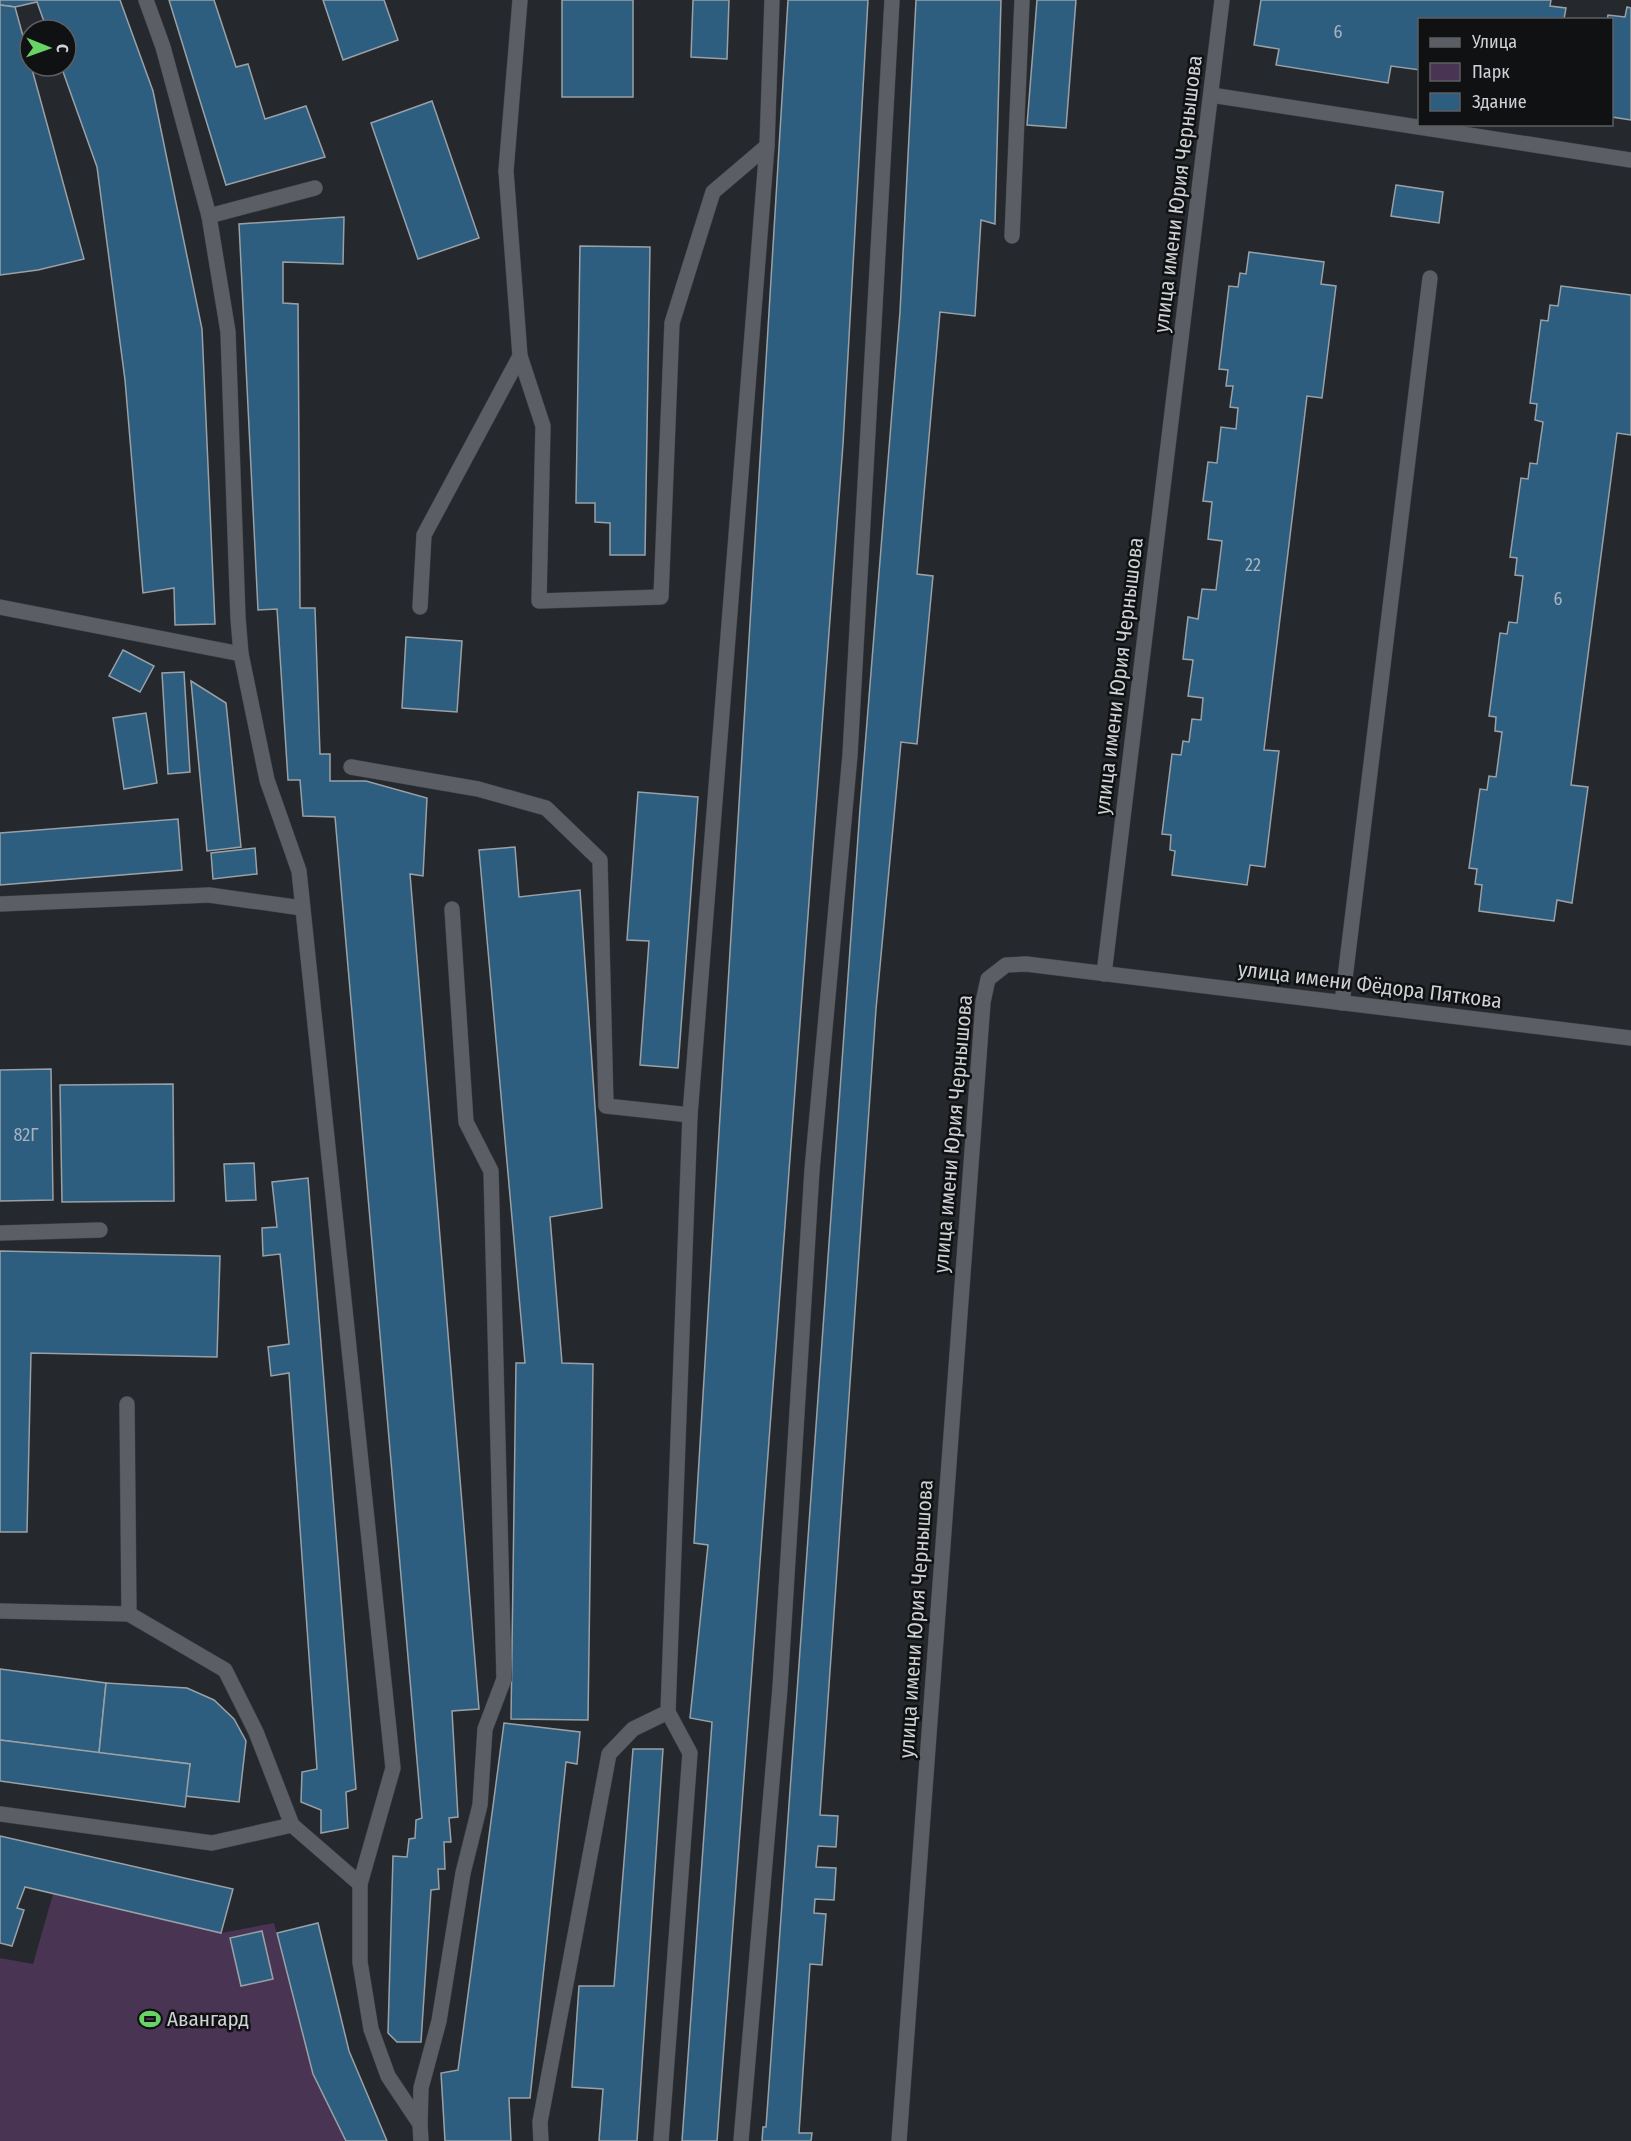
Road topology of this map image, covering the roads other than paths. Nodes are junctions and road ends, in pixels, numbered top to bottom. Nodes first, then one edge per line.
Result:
1 (146, 0) edge
2 (520, 0) edge
3 (772, 0) edge
4 (892, 0) edge
5 (1022, 0) edge
6 (1222, 0) edge
7 (1211, 95) junction
8 (767, 146) junction
9 (1631, 160) edge
10 (315, 188) dead end
11 (209, 216) junction
12 (1012, 236) dead end
13 (1430, 279) dead end
14 (520, 356) junction
15 (0, 607) edge
16 (420, 607) dead end
17 (242, 654) junction
18 (351, 767) dead end
19 (0, 904) edge
20 (303, 908) junction
21 (452, 909) dead end
22 (1104, 974) junction
23 (1342, 1003) junction
24 (1631, 1038) edge
25 (690, 1115) junction
26 (100, 1230) dead end
27 (0, 1233) edge
28 (127, 1404) dead end
29 (0, 1611) edge
30 (129, 1614) junction
31 (668, 1713) junction
32 (0, 1814) edge
33 (292, 1825) junction
34 (360, 1884) junction
35 (420, 2124) junction
36 (421, 2141) edge
37 (541, 2141) edge
38 (661, 2141) edge
39 (741, 2141) edge
40 (899, 2141) edge

1 - 11 street
2 - 14 street
3 - 8 street
4 - 39 street
5 - 12 street
6 - 7 street, улица имени Юрия Чернышова
7 - 9 street
7 - 22 street, улица имени Юрия Чернышова
8 - 14 street
8 - 25 street
10 - 11 street
11 - 17 street
13 - 23 street
14 - 16 street
15 - 17 street
17 - 20 street
18 - 25 street
19 - 20 street
20 - 34 street
21 - 35 street
22 - 23 street, улица имени Фёдора Пяткова
22 - 40 street, улица имени Юрия Чернышова
23 - 24 street, улица имени Фёдора Пяткова
25 - 31 street
26 - 27 street
28 - 30 street
29 - 30 street
30 - 33 street
31 - 37 street
31 - 38 street
32 - 33 street
33 - 34 street
34 - 35 street
35 - 36 street

